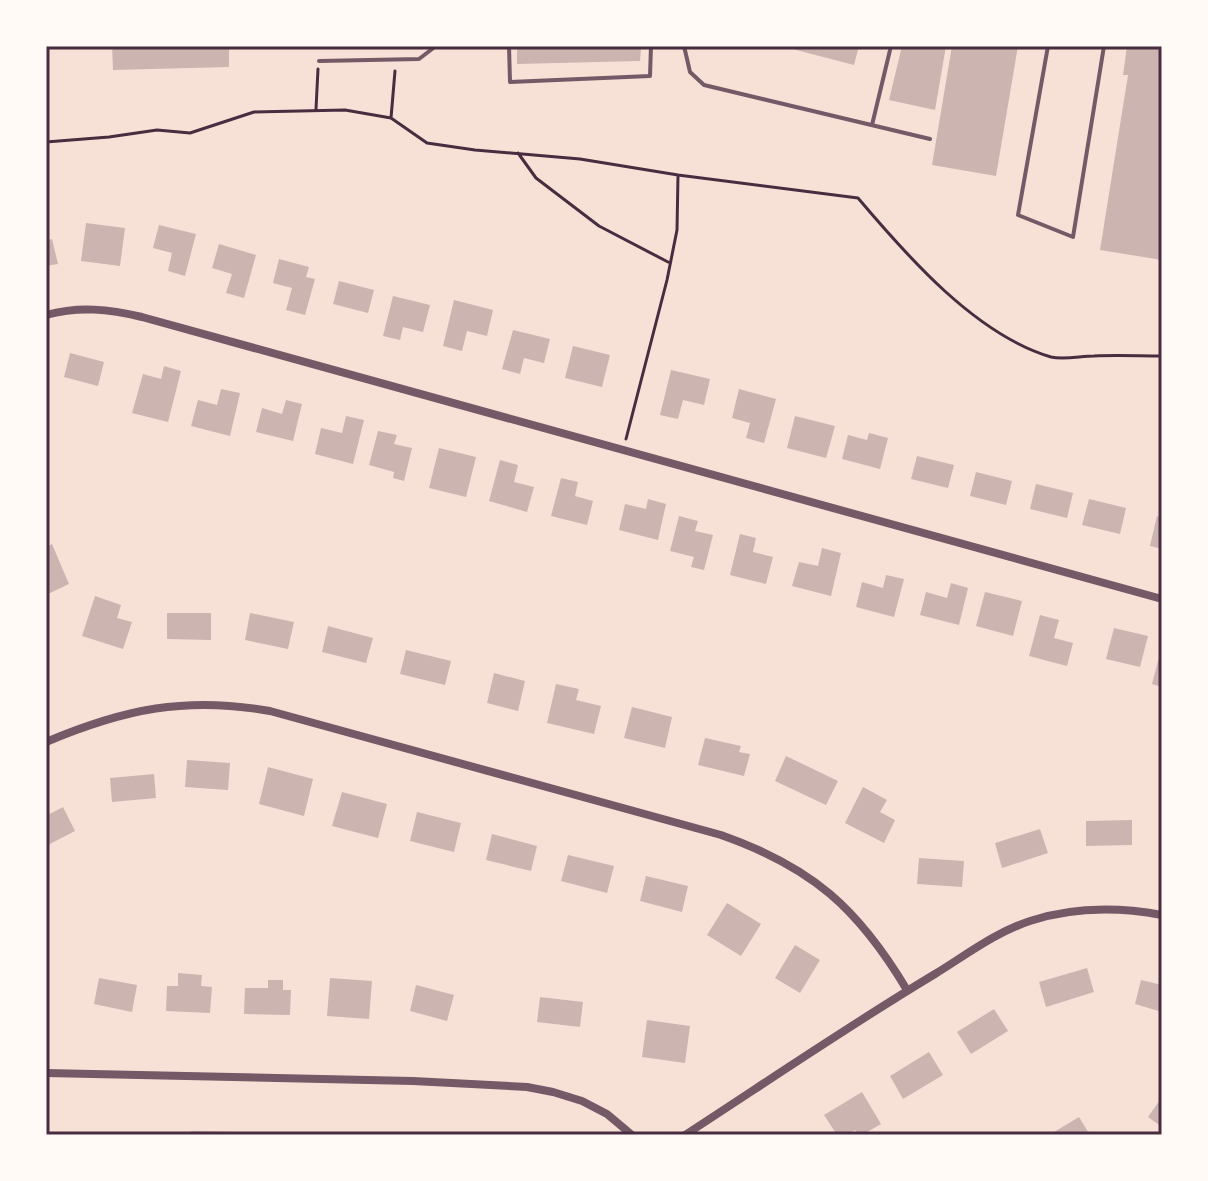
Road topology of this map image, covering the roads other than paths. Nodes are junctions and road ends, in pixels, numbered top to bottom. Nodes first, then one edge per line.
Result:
1 (436, 46) edge
2 (509, 46) edge
3 (651, 46) edge
4 (684, 46) edge
5 (891, 46) edge
6 (1048, 46) edge
7 (1104, 46) edge
8 (319, 61) road end
9 (872, 125) junction
10 (930, 139) dead end
11 (46, 315) edge
12 (1162, 599) edge
13 (46, 742) edge
14 (1162, 915) edge
15 (907, 990) junction
16 (46, 1073) edge
17 (632, 1135) edge
18 (685, 1135) edge

1 - 8 lane
2 - 3 lane
4 - 9 lane
5 - 9 lane
6 - 7 lane
9 - 10 lane
11 - 12 street
13 - 15 street
14 - 15 street
15 - 18 street
16 - 17 street

